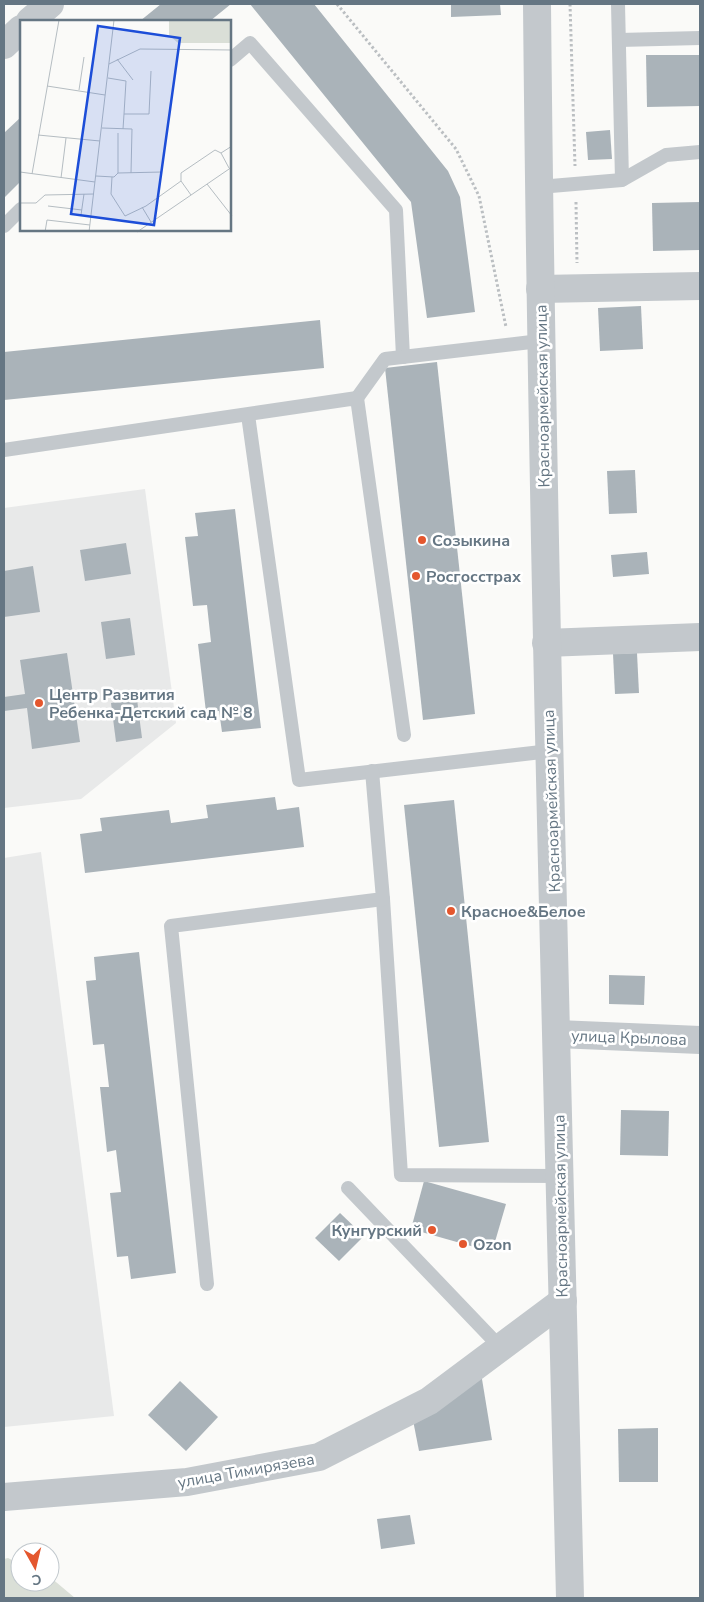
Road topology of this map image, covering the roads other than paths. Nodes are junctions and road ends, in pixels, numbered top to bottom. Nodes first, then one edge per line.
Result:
1 (50, 4) edge
2 (537, 4) edge
3 (618, 4) edge
4 (31, 20) edge
5 (20, 31) edge
6 (700, 38) edge
7 (618, 40) junction
8 (4, 45) edge
9 (231, 59) edge
10 (700, 152) edge
11 (622, 180) junction
12 (539, 187) junction
13 (20, 210) edge
14 (4, 226) edge
15 (700, 286) edge
16 (540, 289) junction
17 (540, 341) junction
18 (403, 358) junction
19 (357, 398) junction
20 (248, 414) junction
21 (4, 450) edge
22 (700, 637) edge
23 (546, 643) junction
24 (404, 735) dead end
25 (550, 751) junction
26 (372, 771) junction
27 (384, 899) junction
28 (557, 1034) junction
29 (700, 1040) edge
30 (559, 1176) junction
31 (348, 1188) dead end
32 (207, 1284) dead end
33 (563, 1301) junction
34 (500, 1348) junction
35 (4, 1498) edge
36 (570, 1598) edge

1 - 4 street
2 - 12 street, Красноармейская улица
3 - 7 lane
5 - 8 street
6 - 7 lane
7 - 11 lane
9 - 18 lane
10 - 11 lane
11 - 12 lane
12 - 16 street, Красноармейская улица
13 - 14 lane
15 - 16 street
16 - 17 street, Красноармейская улица
17 - 18 lane
17 - 23 street, Красноармейская улица
18 - 19 lane
19 - 20 lane
19 - 24 lane
20 - 21 lane
20 - 26 lane
22 - 23 street
23 - 25 street, Красноармейская улица
25 - 26 lane
25 - 28 street, Красноармейская улица
26 - 27 lane
27 - 30 lane
27 - 32 lane
28 - 29 street, улица Крылова
28 - 30 street, Красноармейская улица
30 - 33 street, Красноармейская улица
31 - 34 lane
33 - 34 street, улица Тимирязева
33 - 36 street, Красноармейская улица
34 - 35 street, улица Тимирязева

